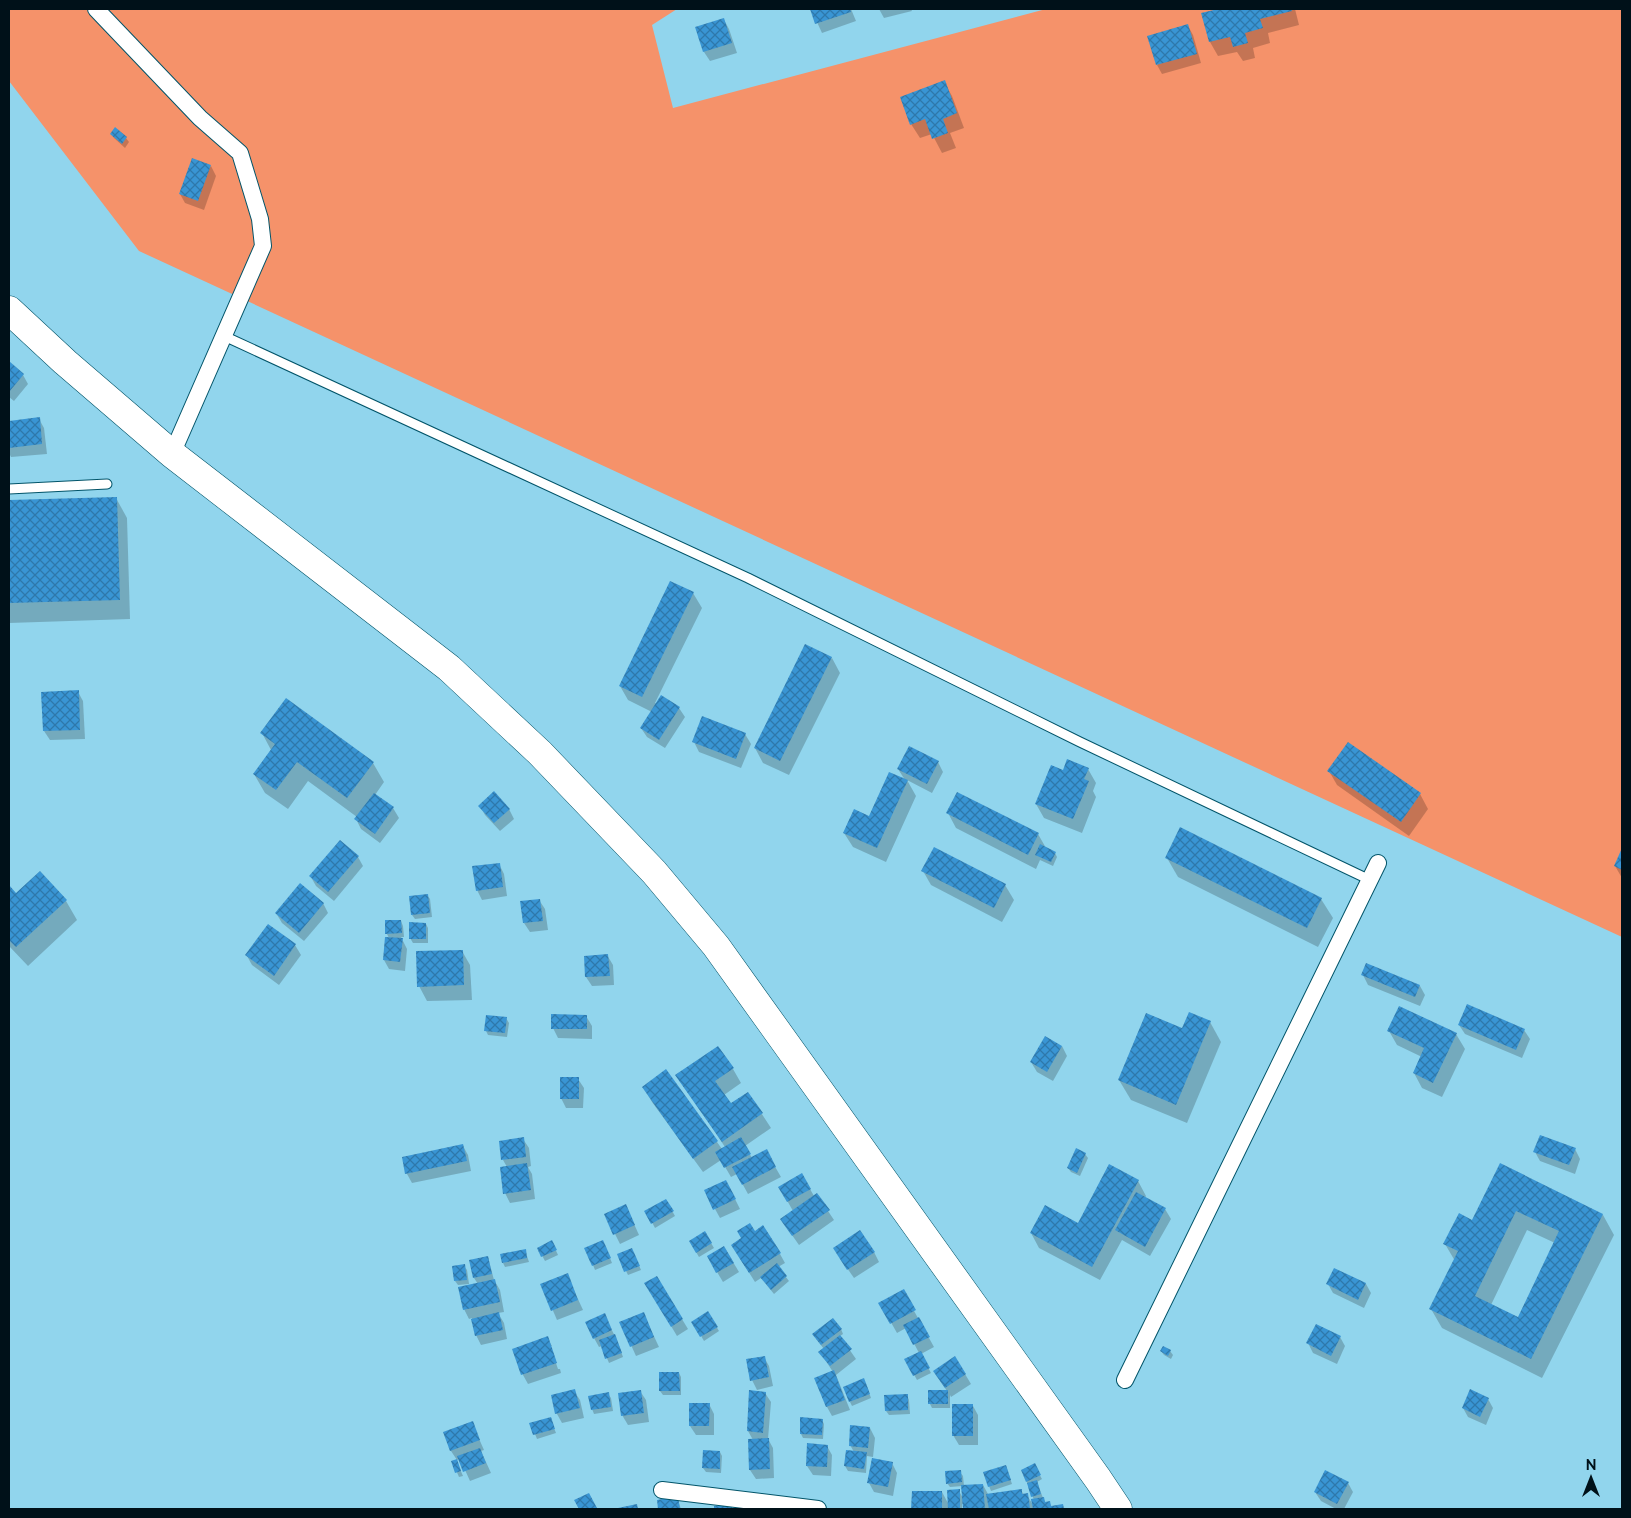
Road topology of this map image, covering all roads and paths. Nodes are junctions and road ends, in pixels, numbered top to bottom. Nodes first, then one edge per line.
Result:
1 (96, 9) edge
2 (9, 310) edge
3 (224, 336) junction
4 (172, 454) junction
5 (107, 484) dead end
6 (9, 488) edge
7 (1378, 863) dead end
8 (1370, 880) junction
9 (1125, 1380) dead end
10 (662, 1490) dead end
11 (818, 1509) edge
12 (1118, 1509) edge

1 - 3 street
2 - 4 highway
3 - 4 street
3 - 8 lane
4 - 12 highway
5 - 6 lane
7 - 8 street
8 - 9 street
10 - 11 street

